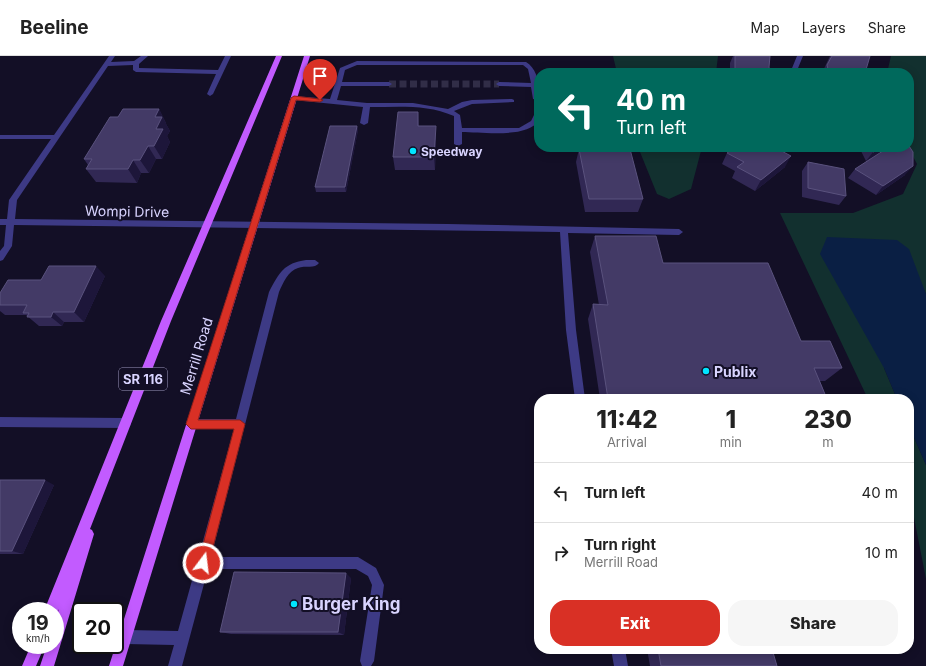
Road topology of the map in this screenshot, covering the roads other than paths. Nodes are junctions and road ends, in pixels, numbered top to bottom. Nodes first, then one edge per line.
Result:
1 (112, 56) edge
2 (145, 56) edge
3 (228, 56) edge
4 (279, 56) edge
5 (307, 56) edge
6 (800, 56) edge
7 (107, 64) junction
8 (136, 64) junction
9 (794, 68) edge
10 (220, 72) junction
11 (337, 84) junction
12 (388, 84) tunnel mouth
13 (499, 84) tunnel mouth
14 (534, 85) joint
15 (210, 94) dead end
16 (294, 98) junction
17 (512, 101) dead end
18 (333, 102) junction
19 (367, 104) junction
20 (449, 111) junction
21 (364, 123) dead end
22 (534, 124) edge
23 (458, 130) junction
24 (0, 137) edge
25 (57, 137) junction
26 (458, 144) dead end
27 (0, 222) edge
28 (10, 223) junction
29 (205, 225) junction
30 (253, 226) junction
31 (564, 230) junction
32 (678, 232) dead end
33 (0, 258) edge
34 (315, 263) dead end
35 (579, 394) edge
36 (0, 422) edge
37 (126, 423) junction
38 (191, 424) junction
39 (240, 424) junction
40 (111, 459) junction
41 (203, 563) junction
42 (55, 602) edge
43 (64, 612) edge
44 (126, 636) junction
45 (183, 638) junction
46 (34, 654) edge
47 (51, 654) edge
48 (619, 654) edge
49 (367, 661) dead end
50 (29, 666) edge
51 (47, 666) edge
52 (116, 666) edge
53 (175, 666) edge
54 (621, 666) edge

1 - 7 street
2 - 8 street
3 - 10 street
4 - 29 main road, SR 116
5 - 16 main road, Merrill Road
6 - 9 street
7 - 8 street
7 - 25 street
8 - 10 street
10 - 15 street
11 - 12 street
11 - 14 street
11 - 18 street
13 - 14 street
16 - 18 street
16 - 30 main road, Merrill Road
17 - 20 street
18 - 19 street
19 - 20 street
19 - 21 street
20 - 23 street
22 - 23 street
23 - 26 street
24 - 25 street
25 - 28 street
27 - 28 street, Wompi Drive
28 - 29 street, Wompi Drive
28 - 33 street
29 - 30 street, Wompi Drive
29 - 37 main road, SR 116
30 - 31 street, Wompi Drive
30 - 38 main road, Merrill Road
31 - 32 street, Wompi Drive
31 - 35 street
34 - 39 street
36 - 37 street
37 - 40 main road, SR 116
38 - 39 street
38 - 44 main road, Merrill Road
39 - 41 street
40 - 42 main road, SR 116
40 - 43 main road
41 - 45 street
41 - 49 street
44 - 45 street
44 - 52 main road, Merrill Road
45 - 53 street
46 - 50 main road
47 - 51 main road
48 - 54 street

